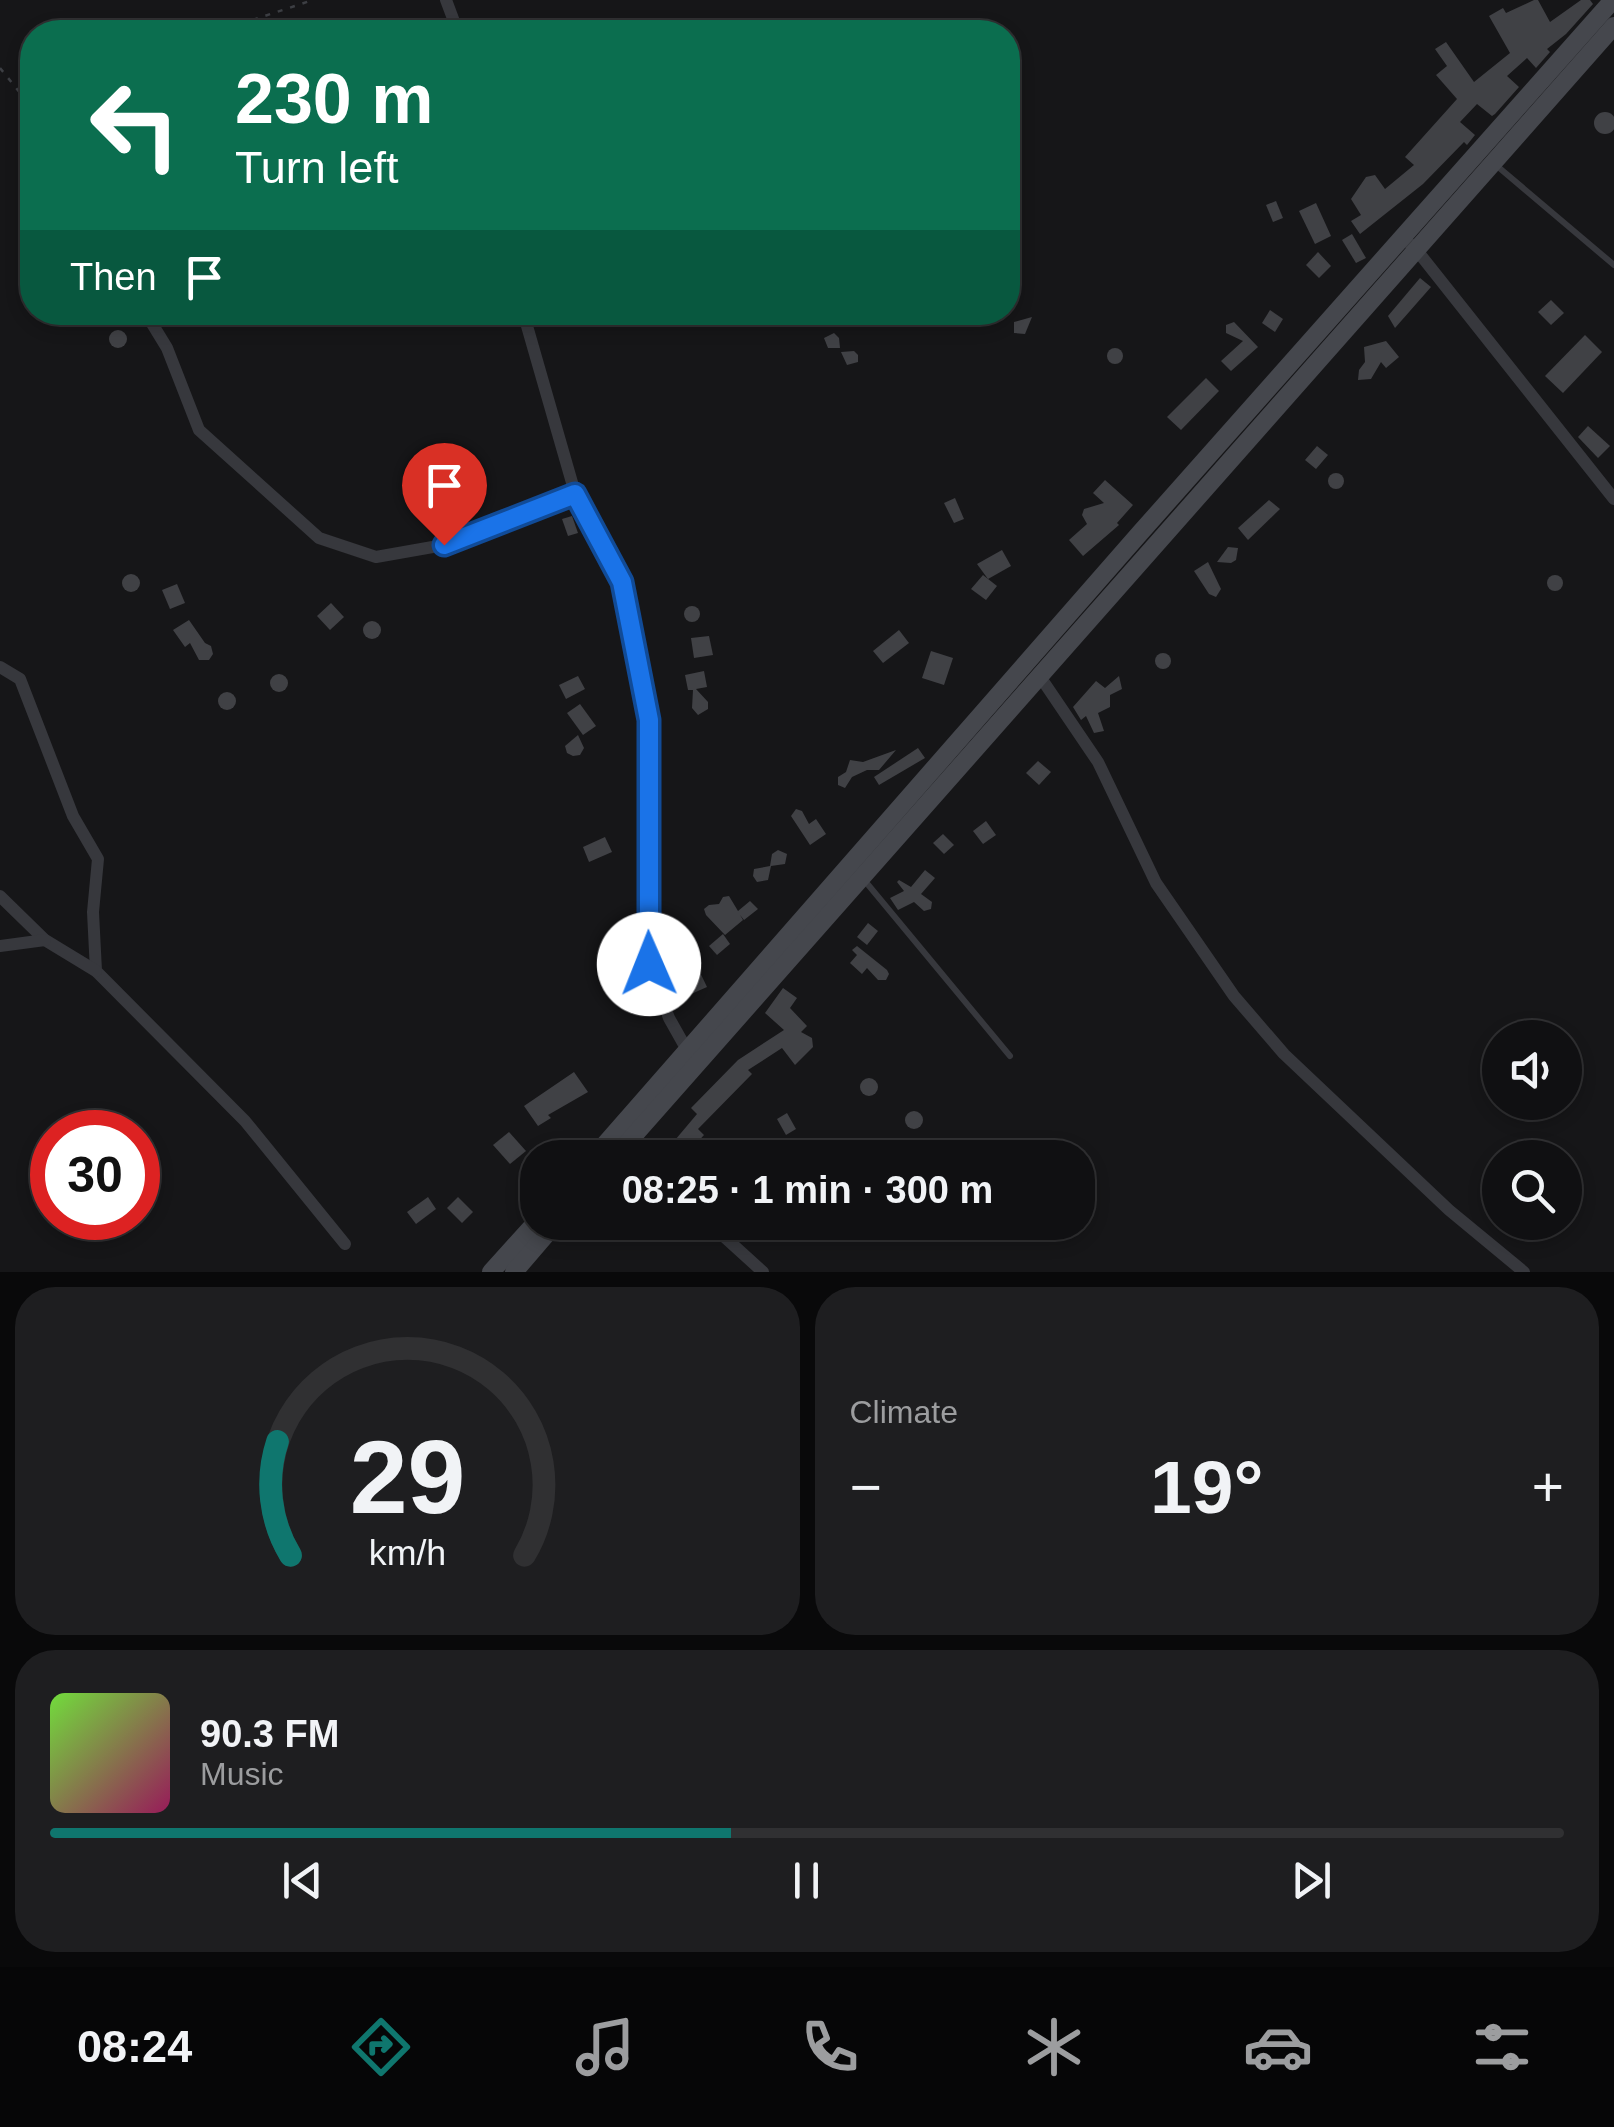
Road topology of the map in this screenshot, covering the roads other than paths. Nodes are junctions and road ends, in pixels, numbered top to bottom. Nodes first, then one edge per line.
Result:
1 (1613, 0) edge
2 (1614, 26) edge
3 (1485, 157) junction
4 (1408, 243) junction
5 (1614, 266) edge
6 (153, 325) edge
7 (526, 325) edge
8 (575, 494) junction
9 (1614, 498) edge
10 (0, 667) edge
11 (1038, 675) junction
12 (861, 876) junction
13 (0, 896) edge
14 (45, 940) junction
15 (0, 946) edge
16 (96, 972) junction
17 (693, 1055) junction
18 (1010, 1056) dead end
19 (629, 1140) edge
20 (520, 1240) edge
21 (542, 1240) edge
22 (728, 1240) edge
23 (346, 1244) dead end
24 (491, 1272) edge
25 (514, 1272) edge
26 (763, 1272) edge
27 (1524, 1272) edge

1 - 3 main road
2 - 3 main road
3 - 4 main road
3 - 5 lane
4 - 9 street
4 - 11 main road
4 - 17 main road
6 - 8 street
7 - 8 street
8 - 17 street
10 - 16 street
11 - 12 main road
11 - 27 street
12 - 17 main road
12 - 18 lane
13 - 14 street
14 - 15 street
14 - 16 street
16 - 23 street
17 - 19 main road
20 - 24 main road
21 - 25 main road
22 - 26 street

